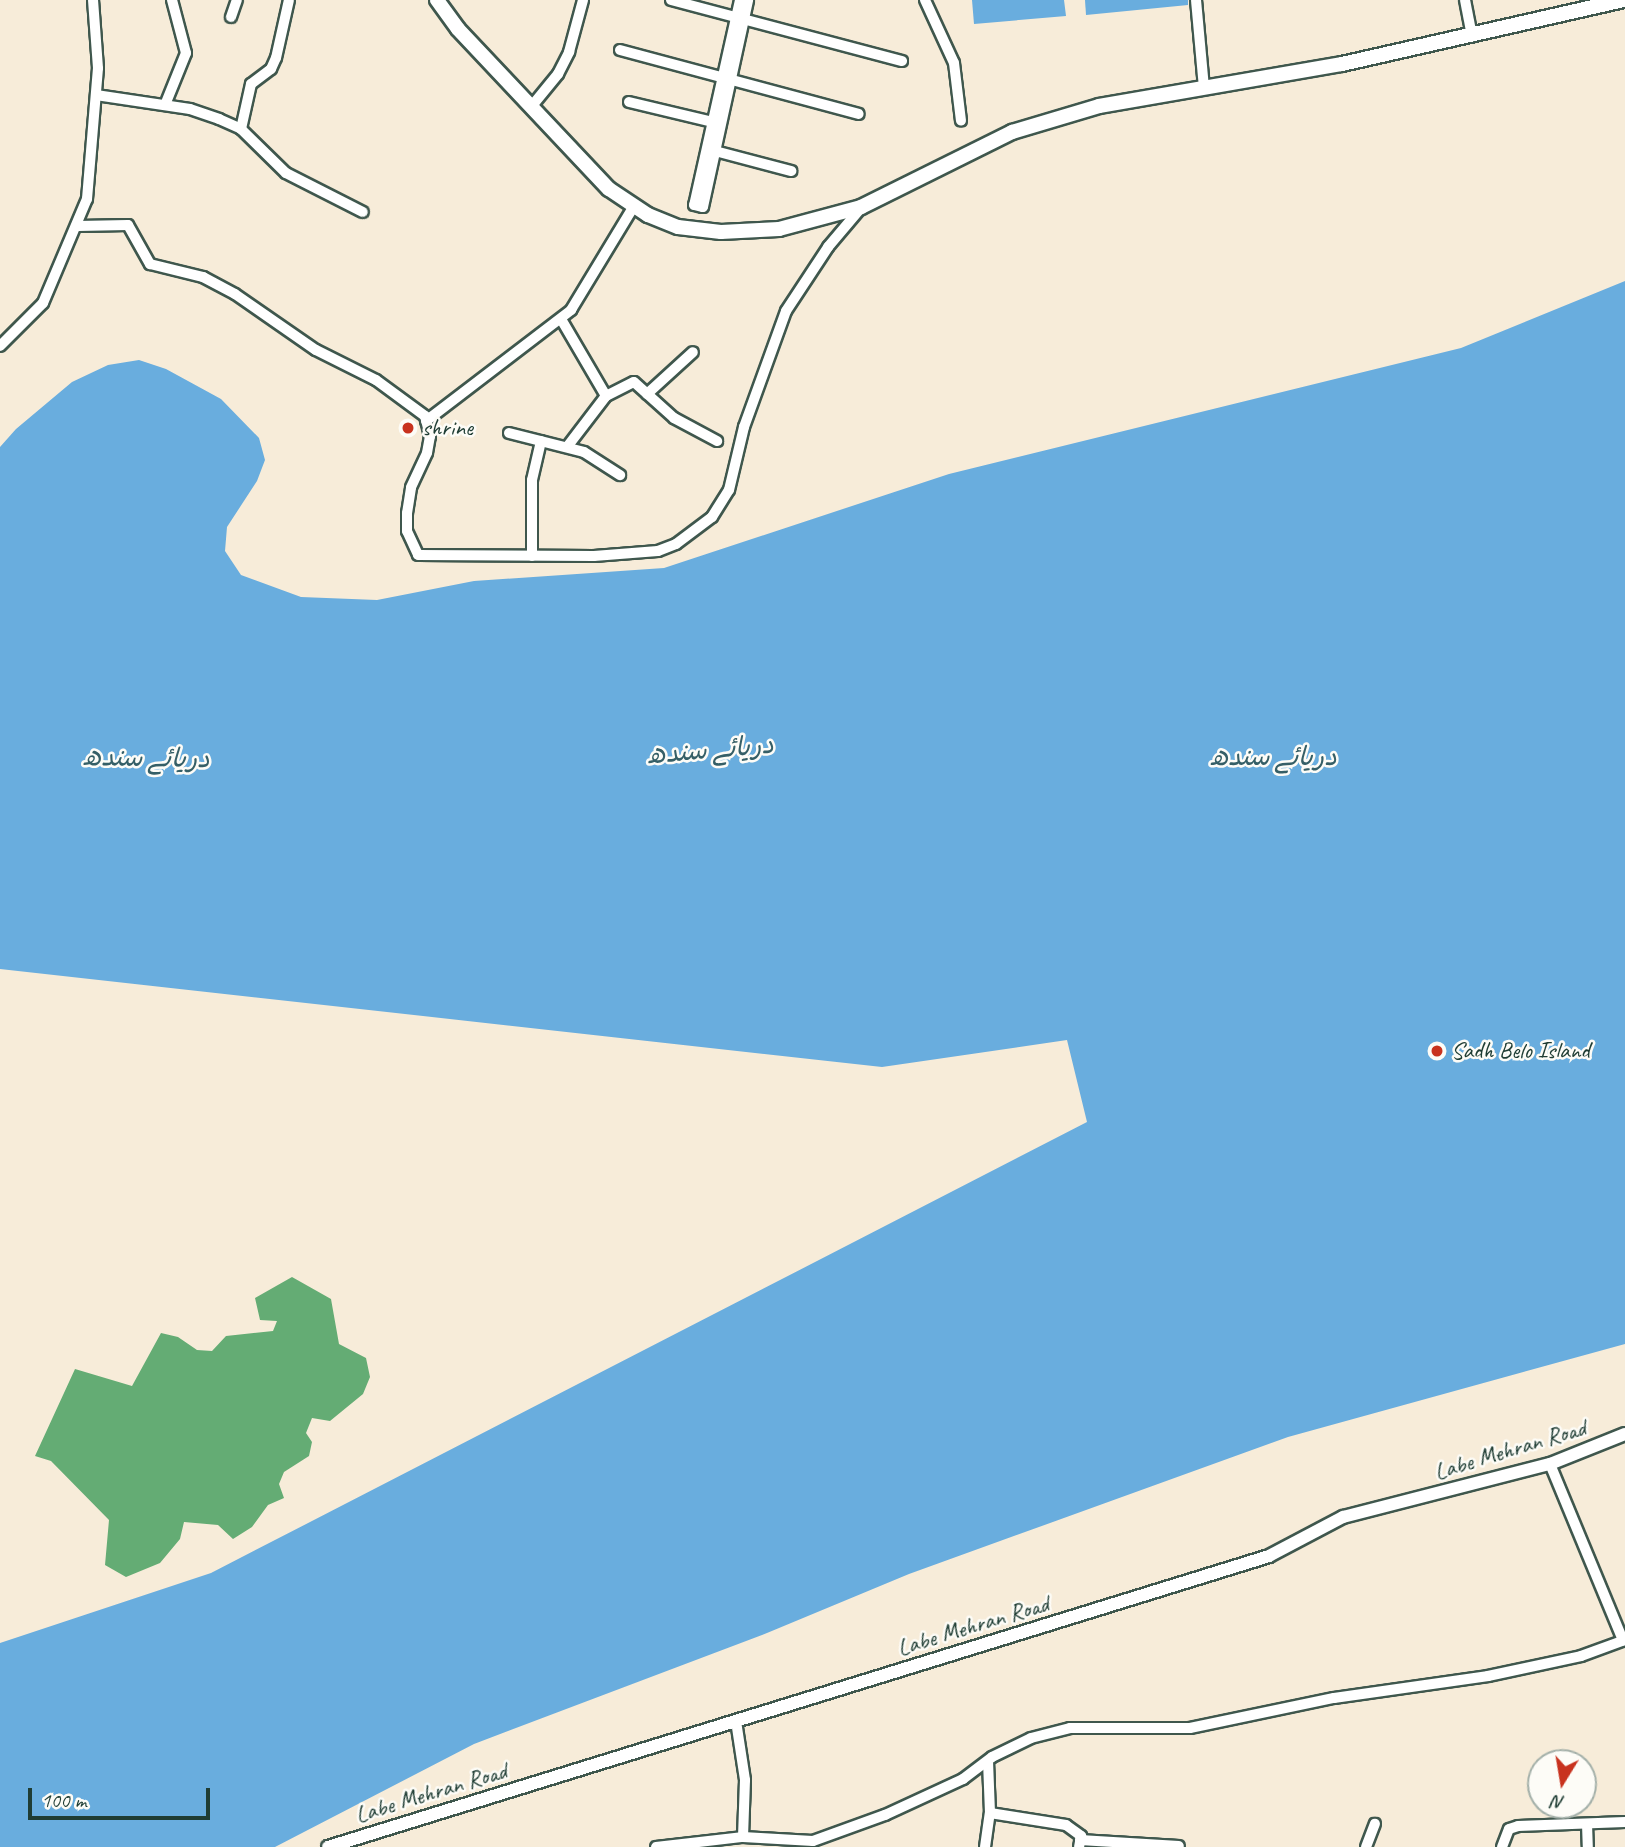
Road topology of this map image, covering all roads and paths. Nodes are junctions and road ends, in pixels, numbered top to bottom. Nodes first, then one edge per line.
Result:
1 (93, 0) edge
2 (172, 0) edge
3 (237, 0) edge
4 (289, 0) edge
5 (437, 0) edge
6 (583, 0) edge
7 (671, 0) edge
8 (740, 0) edge
9 (748, 0) edge
10 (925, 0) edge
11 (1196, 0) edge
12 (1465, 0) edge
13 (1624, 0) edge
14 (231, 17) dead end
15 (740, 18) junction
16 (1472, 36) junction
17 (620, 50) dead end
18 (902, 61) dead end
19 (726, 78) junction
20 (1204, 88) junction
21 (96, 95) junction
22 (629, 102) dead end
23 (165, 105) junction
24 (531, 107) junction
25 (859, 114) dead end
26 (961, 121) dead end
27 (717, 123) junction
28 (241, 130) junction
29 (715, 152) junction
30 (791, 171) dead end
31 (634, 206) junction
32 (861, 207) junction
33 (363, 212) dead end
34 (78, 226) junction
35 (561, 320) junction
36 (0, 346) edge
37 (692, 352) dead end
38 (647, 394) junction
39 (606, 396) junction
40 (426, 421) junction
41 (509, 433) dead end
42 (541, 441) junction
43 (718, 441) dead end
44 (567, 447) junction
45 (620, 475) dead end
46 (533, 556) junction
47 (1625, 1434) edge
48 (1550, 1464) junction
49 (1624, 1640) edge
50 (736, 1721) junction
51 (988, 1762) junction
52 (990, 1813) junction
53 (1625, 1822) edge
54 (1375, 1824) dead end
55 (1587, 1824) junction
56 (743, 1837) junction
57 (813, 1844) edge
58 (1080, 1844) edge
59 (1179, 1846) edge
60 (328, 1847) edge
61 (656, 1847) edge
62 (985, 1847) edge
63 (1366, 1847) edge
64 (1502, 1847) edge
65 (1588, 1847) edge

1 - 21 street
2 - 23 street
3 - 14 street
4 - 28 street
5 - 24 main road
6 - 24 street
7 - 15 street
8 - 15 street
9 - 15 street
10 - 26 street
11 - 20 street
12 - 16 street
13 - 16 main road
15 - 18 street
15 - 19 street
16 - 20 main road
17 - 19 street
19 - 25 street
19 - 27 street
20 - 32 main road
21 - 23 street
21 - 34 street
22 - 27 street
23 - 28 street
24 - 31 main road
27 - 29 street
27 - 29 street
28 - 33 street
29 - 30 street
31 - 32 main road
31 - 35 street
32 - 46 street
34 - 36 street
34 - 40 street
35 - 39 street
35 - 40 street
37 - 38 street
38 - 39 street
38 - 43 street
39 - 44 street
40 - 46 street
41 - 42 street
42 - 44 street
42 - 46 street
44 - 45 street
47 - 48 street, Labe Mehran Road
48 - 49 street
48 - 50 street, Labe Mehran Road
49 - 51 street
50 - 56 street
50 - 60 street, Labe Mehran Road
51 - 52 street
51 - 57 street
52 - 58 street
52 - 62 street
53 - 55 street
54 - 63 street
55 - 64 street
55 - 65 street
56 - 57 street
56 - 61 street
58 - 59 street

